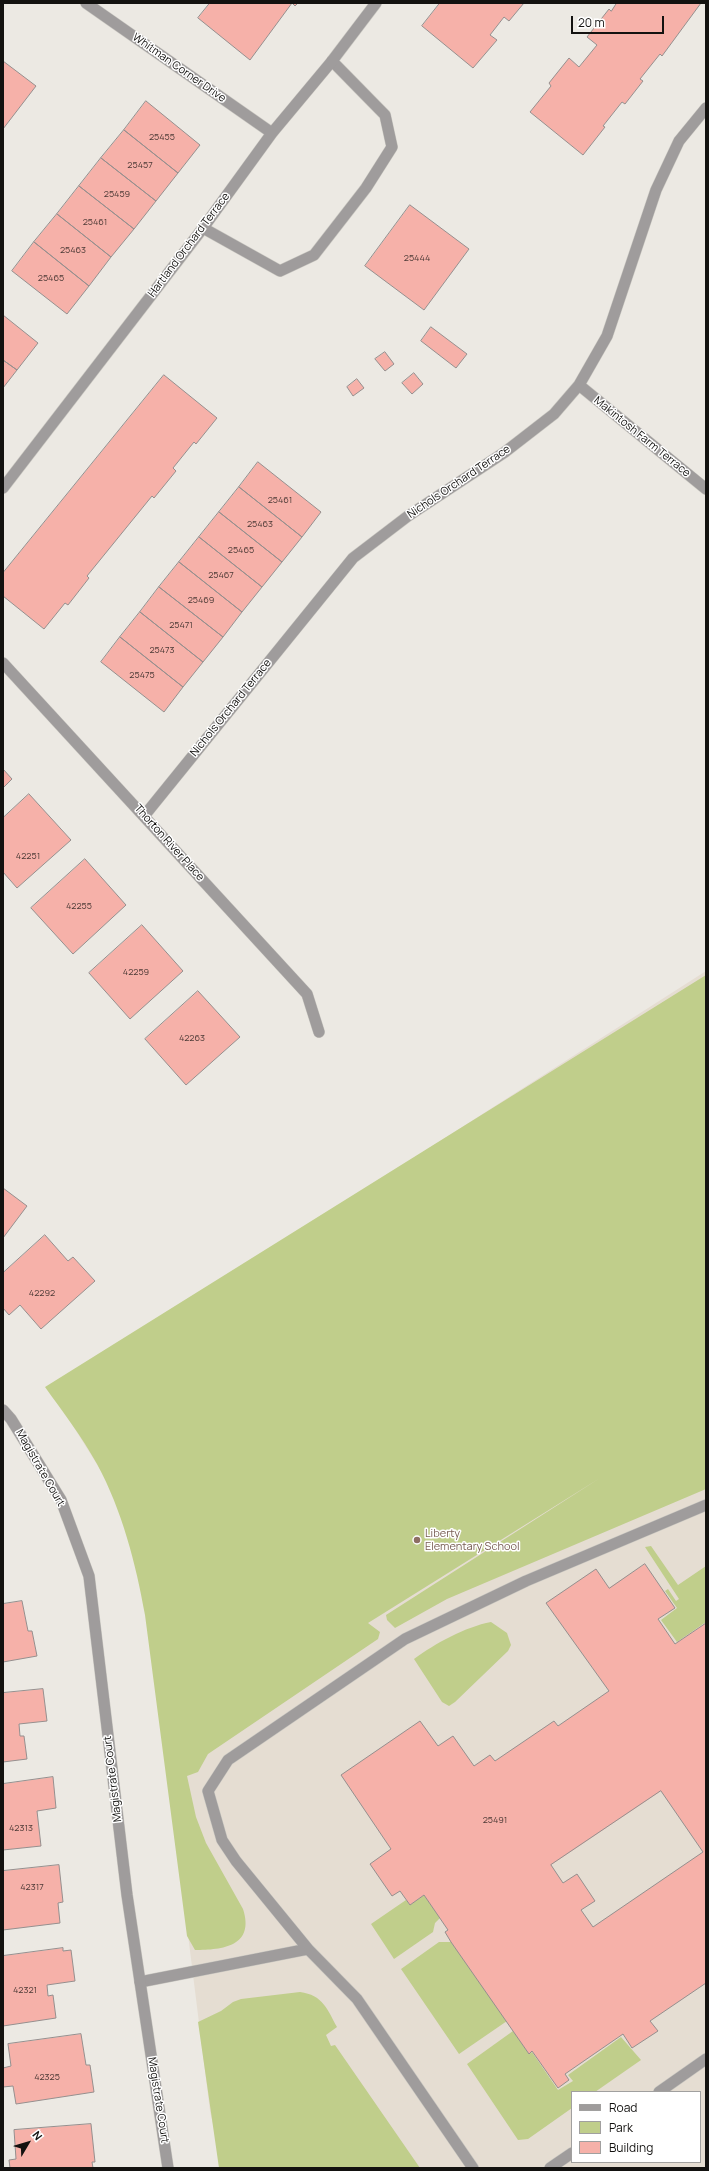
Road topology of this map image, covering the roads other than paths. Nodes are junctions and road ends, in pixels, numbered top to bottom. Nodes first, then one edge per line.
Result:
1 (86, 3) edge
2 (376, 3) edge
3 (332, 61) junction
4 (706, 108) edge
5 (272, 133) junction
6 (203, 228) junction
7 (579, 385) junction
8 (3, 488) edge
9 (706, 489) edge
10 (3, 663) edge
11 (144, 816) junction
12 (320, 1032) dead end
13 (3, 1410) edge
14 (706, 1505) edge
15 (308, 1949) junction
16 (140, 1982) junction
17 (706, 2059) edge
18 (660, 2091) edge
19 (571, 2154) edge
20 (168, 2168) edge
21 (473, 2168) edge
22 (550, 2168) edge

1 - 5 street, Whitman Corner Drive
2 - 3 street, Hartland Orchard Terrace
3 - 5 street, Hartland Orchard Terrace
3 - 6 street
4 - 7 street, Nichols Orchard Terrace
5 - 6 street, Hartland Orchard Terrace
6 - 8 street, Hartland Orchard Terrace
7 - 9 street, Makintosh Farm Terrace
7 - 11 street, Nichols Orchard Terrace
10 - 11 street, Thorton River Place
11 - 12 street, Thorton River Place
13 - 16 street, Magistrate Court
14 - 15 street
15 - 16 street
15 - 21 street
16 - 20 street, Magistrate Court
17 - 18 street
19 - 22 street

